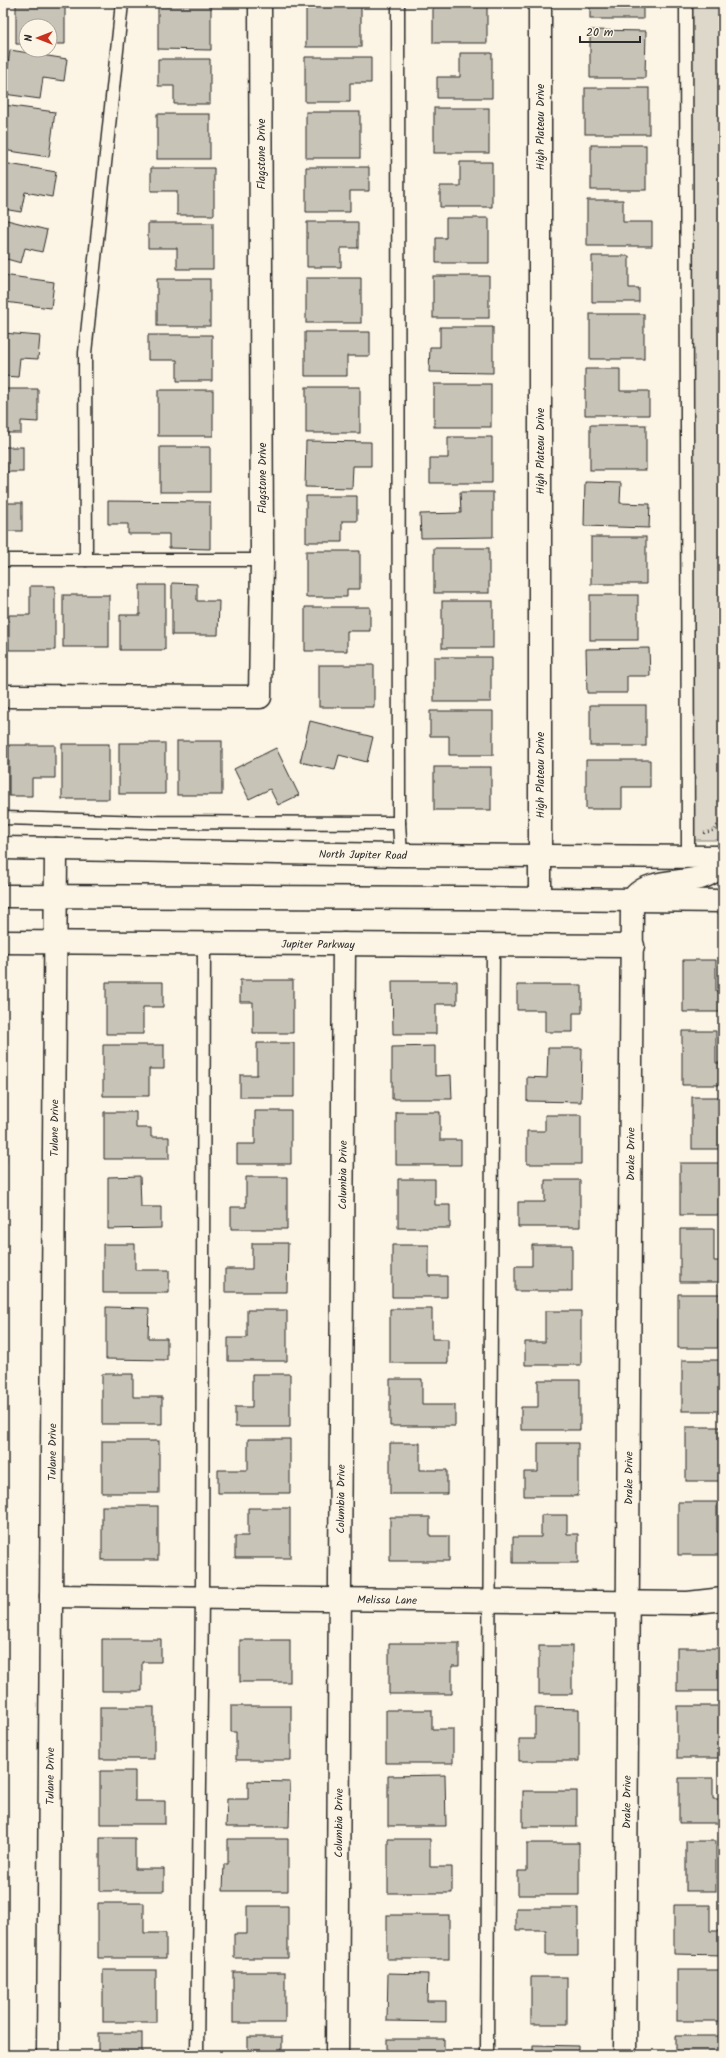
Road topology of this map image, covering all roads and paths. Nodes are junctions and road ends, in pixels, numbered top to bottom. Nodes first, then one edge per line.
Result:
1 (122, 3) edge
2 (260, 3) edge
3 (398, 3) edge
4 (540, 3) edge
5 (686, 3) edge
6 (723, 6) edge
7 (723, 36) edge
8 (3, 560) edge
9 (86, 560) junction
10 (262, 560) junction
11 (3, 696) edge
12 (3, 818) edge
13 (723, 819) edge
14 (399, 823) junction
15 (714, 829) dead end
16 (3, 848) edge
17 (56, 849) junction
18 (401, 855) junction
19 (540, 856) junction
20 (688, 856) junction
21 (723, 857) edge
22 (723, 866) edge
23 (56, 895) junction
24 (3, 896) edge
25 (540, 899) junction
26 (632, 901) junction
27 (723, 901) edge
28 (3, 942) edge
29 (56, 942) junction
30 (204, 943) junction
31 (344, 944) junction
32 (494, 945) junction
33 (633, 946) junction
34 (51, 1596) junction
35 (202, 1597) junction
36 (339, 1598) junction
37 (723, 1599) edge
38 (490, 1600) junction
39 (627, 1601) junction
40 (48, 2055) edge
41 (197, 2055) edge
42 (337, 2055) edge
43 (487, 2055) edge
44 (624, 2055) edge

1 - 9 lane
2 - 10 street, Flagstone Drive
3 - 14 lane
4 - 19 street, High Plateau Drive
5 - 20 lane
6 - 7 path
8 - 9 lane
9 - 10 lane
10 - 11 street, Flagstone Drive
12 - 14 lane
13 - 15 path
14 - 18 lane
16 - 17 street, North Jupiter Road
17 - 18 street, North Jupiter Road
17 - 23 street, Tulane Drive
18 - 19 street, North Jupiter Road
19 - 20 street, North Jupiter Road
19 - 25 street, High Plateau Drive
20 - 21 street, North Jupiter Road
22 - 26 street
23 - 24 street
23 - 25 street
23 - 29 street, Tulane Drive
25 - 26 street
26 - 27 street
26 - 33 street, Drake Drive
28 - 29 street, Jupiter Parkway
29 - 30 street, Jupiter Parkway
29 - 34 street, Tulane Drive
30 - 31 street, Jupiter Parkway
30 - 35 lane
31 - 32 street, Jupiter Parkway
31 - 36 street, Columbia Drive
32 - 33 street, Jupiter Parkway
32 - 38 lane
33 - 39 street, Drake Drive
34 - 35 street, Melissa Lane
34 - 40 street, Tulane Drive
35 - 36 street, Melissa Lane
35 - 41 lane
36 - 38 street, Melissa Lane
36 - 42 street, Columbia Drive
37 - 39 street, Melissa Lane
38 - 39 street, Melissa Lane
38 - 43 lane
39 - 44 street, Drake Drive

